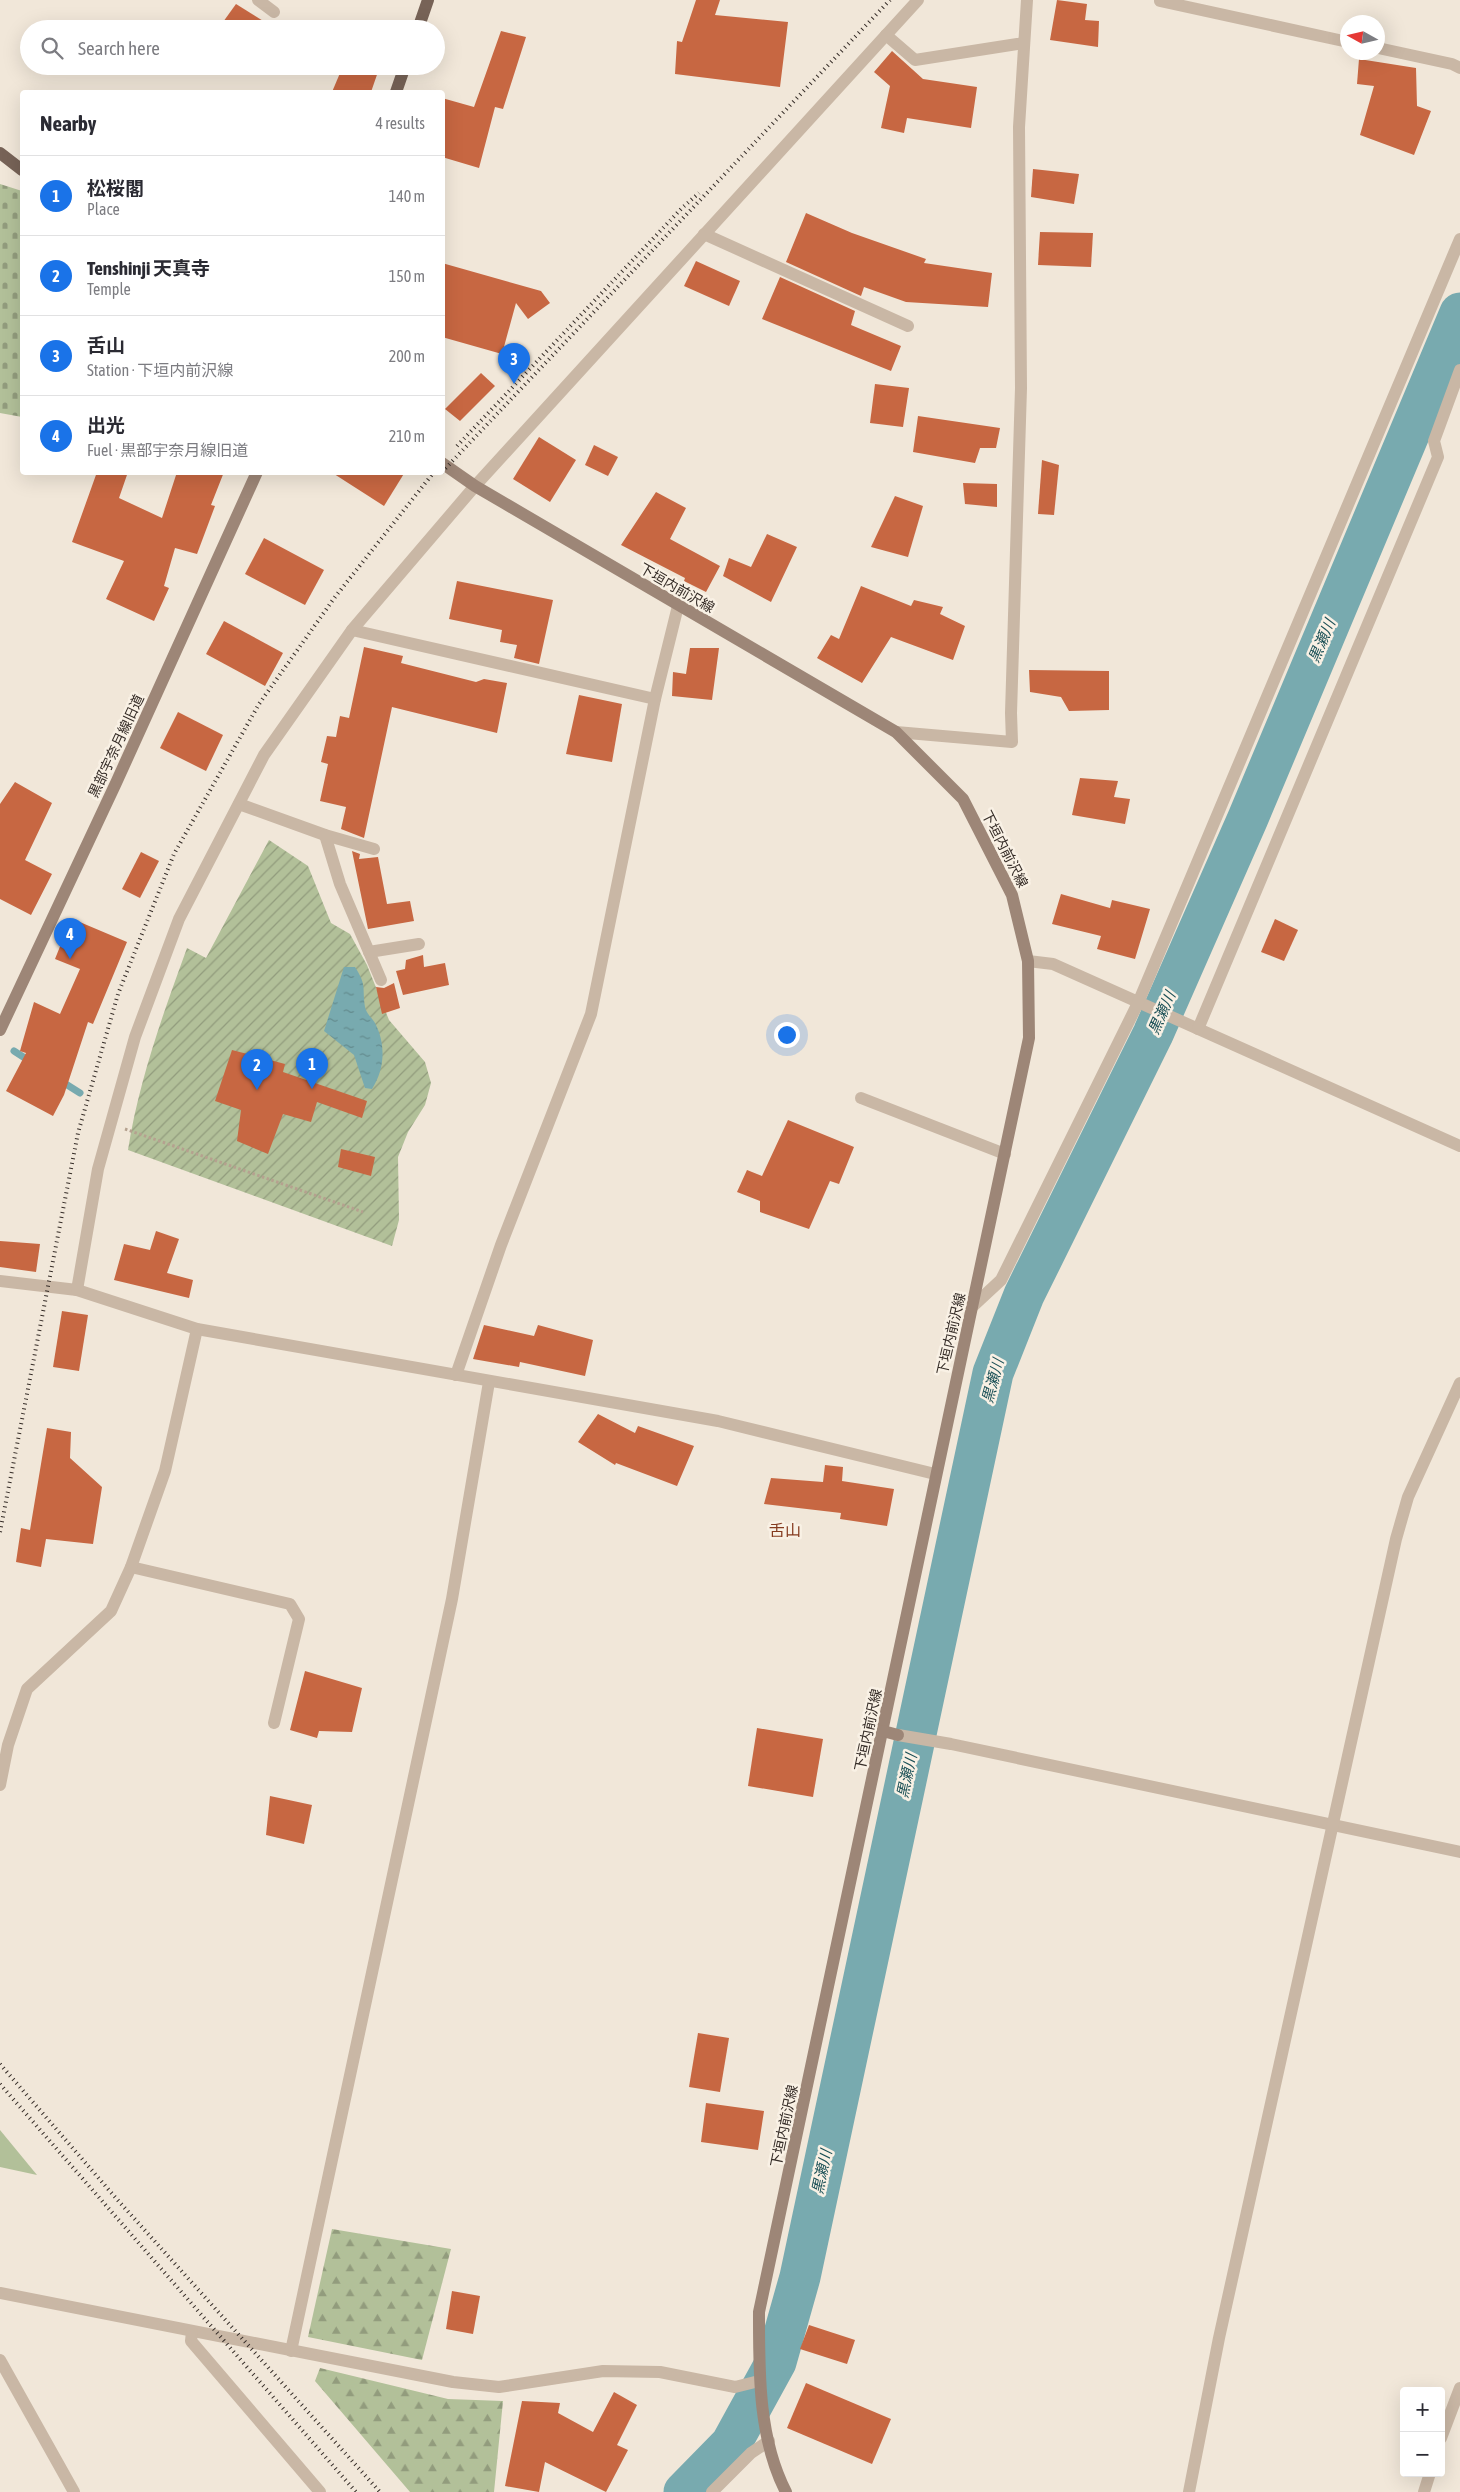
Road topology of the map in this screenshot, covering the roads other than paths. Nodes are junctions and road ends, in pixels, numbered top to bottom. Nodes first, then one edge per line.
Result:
1 (258, 0) edge
2 (428, 0) edge
3 (918, 0) edge
4 (1026, 0) edge
5 (1159, 0) edge
6 (274, 12) dead end
7 (421, 20) edge
8 (886, 35) junction
9 (1340, 40) edge
10 (1024, 44) junction
11 (1385, 50) edge
12 (1460, 68) edge
13 (402, 75) edge
14 (397, 90) edge
15 (0, 153) edge
16 (20, 168) edge
17 (704, 234) junction
18 (1460, 239) edge
19 (908, 326) dead end
20 (1460, 370) edge
21 (445, 465) edge
22 (256, 475) edge
23 (475, 486) junction
24 (678, 606) junction
25 (352, 630) junction
26 (655, 699) junction
27 (896, 732) junction
28 (239, 804) junction
29 (325, 835) junction
30 (374, 849) dead end
31 (420, 944) dead end
32 (369, 952) junction
33 (1028, 961) junction
34 (381, 980) dead end
35 (1138, 1003) junction
36 (0, 1030) edge
37 (1198, 1030) junction
38 (861, 1098) dead end
39 (1460, 1146) edge
40 (1005, 1154) junction
41 (0, 1281) edge
42 (77, 1290) junction
43 (973, 1306) junction
44 (197, 1329) junction
45 (456, 1375) junction
46 (489, 1382) junction
47 (1460, 1383) edge
48 (935, 1474) junction
49 (131, 1567) junction
50 (274, 1723) dead end
51 (883, 1731) junction
52 (898, 1735) joint
53 (0, 1785) edge
54 (1332, 1826) junction
55 (1460, 1852) edge
56 (0, 2293) edge
57 (192, 2332) junction
58 (291, 2351) junction
59 (0, 2360) edge
60 (759, 2381) junction
61 (1460, 2388) edge
62 (1443, 2432) edge
63 (769, 2442) junction
64 (1429, 2477) edge
65 (74, 2492) edge
66 (320, 2492) edge
67 (712, 2492) edge
68 (786, 2492) edge
69 (1189, 2492) edge
70 (1424, 2492) edge

1 - 6 street
2 - 7 main road
3 - 8 street
4 - 10 street
5 - 9 street
8 - 10 street
8 - 17 street
10 - 27 street
11 - 12 street
13 - 14 main road
15 - 16 main road
17 - 19 street
17 - 23 street
18 - 35 street
20 - 37 street
21 - 23 main road, 下垣内前沢線
22 - 36 main road, 黒部宇奈月線旧道
23 - 24 main road, 下垣内前沢線
23 - 25 street
24 - 26 street
24 - 27 main road, 下垣内前沢線
25 - 26 street
25 - 28 street
26 - 45 street
27 - 33 main road, 下垣内前沢線
28 - 29 street
28 - 42 street
29 - 30 street
29 - 32 street
31 - 32 street
32 - 34 street
33 - 35 street
33 - 40 main road, 下垣内前沢線
35 - 37 street
35 - 43 street
37 - 39 street
38 - 40 street
40 - 43 main road, 下垣内前沢線
41 - 42 street
42 - 44 street
43 - 48 main road, 下垣内前沢線
44 - 45 street
44 - 49 street
45 - 46 street
46 - 48 street
46 - 58 street
47 - 54 street
48 - 51 main road, 下垣内前沢線
49 - 50 street
49 - 53 street
51 - 52 main road
51 - 60 main road, 下垣内前沢線
52 - 54 street
54 - 55 street
54 - 69 street
56 - 57 street
57 - 58 street
57 - 66 street
58 - 60 street
59 - 65 street
60 - 63 main road, 下垣内前沢線
61 - 62 street
63 - 67 street
63 - 68 main road, 下垣内前沢線
64 - 70 street

